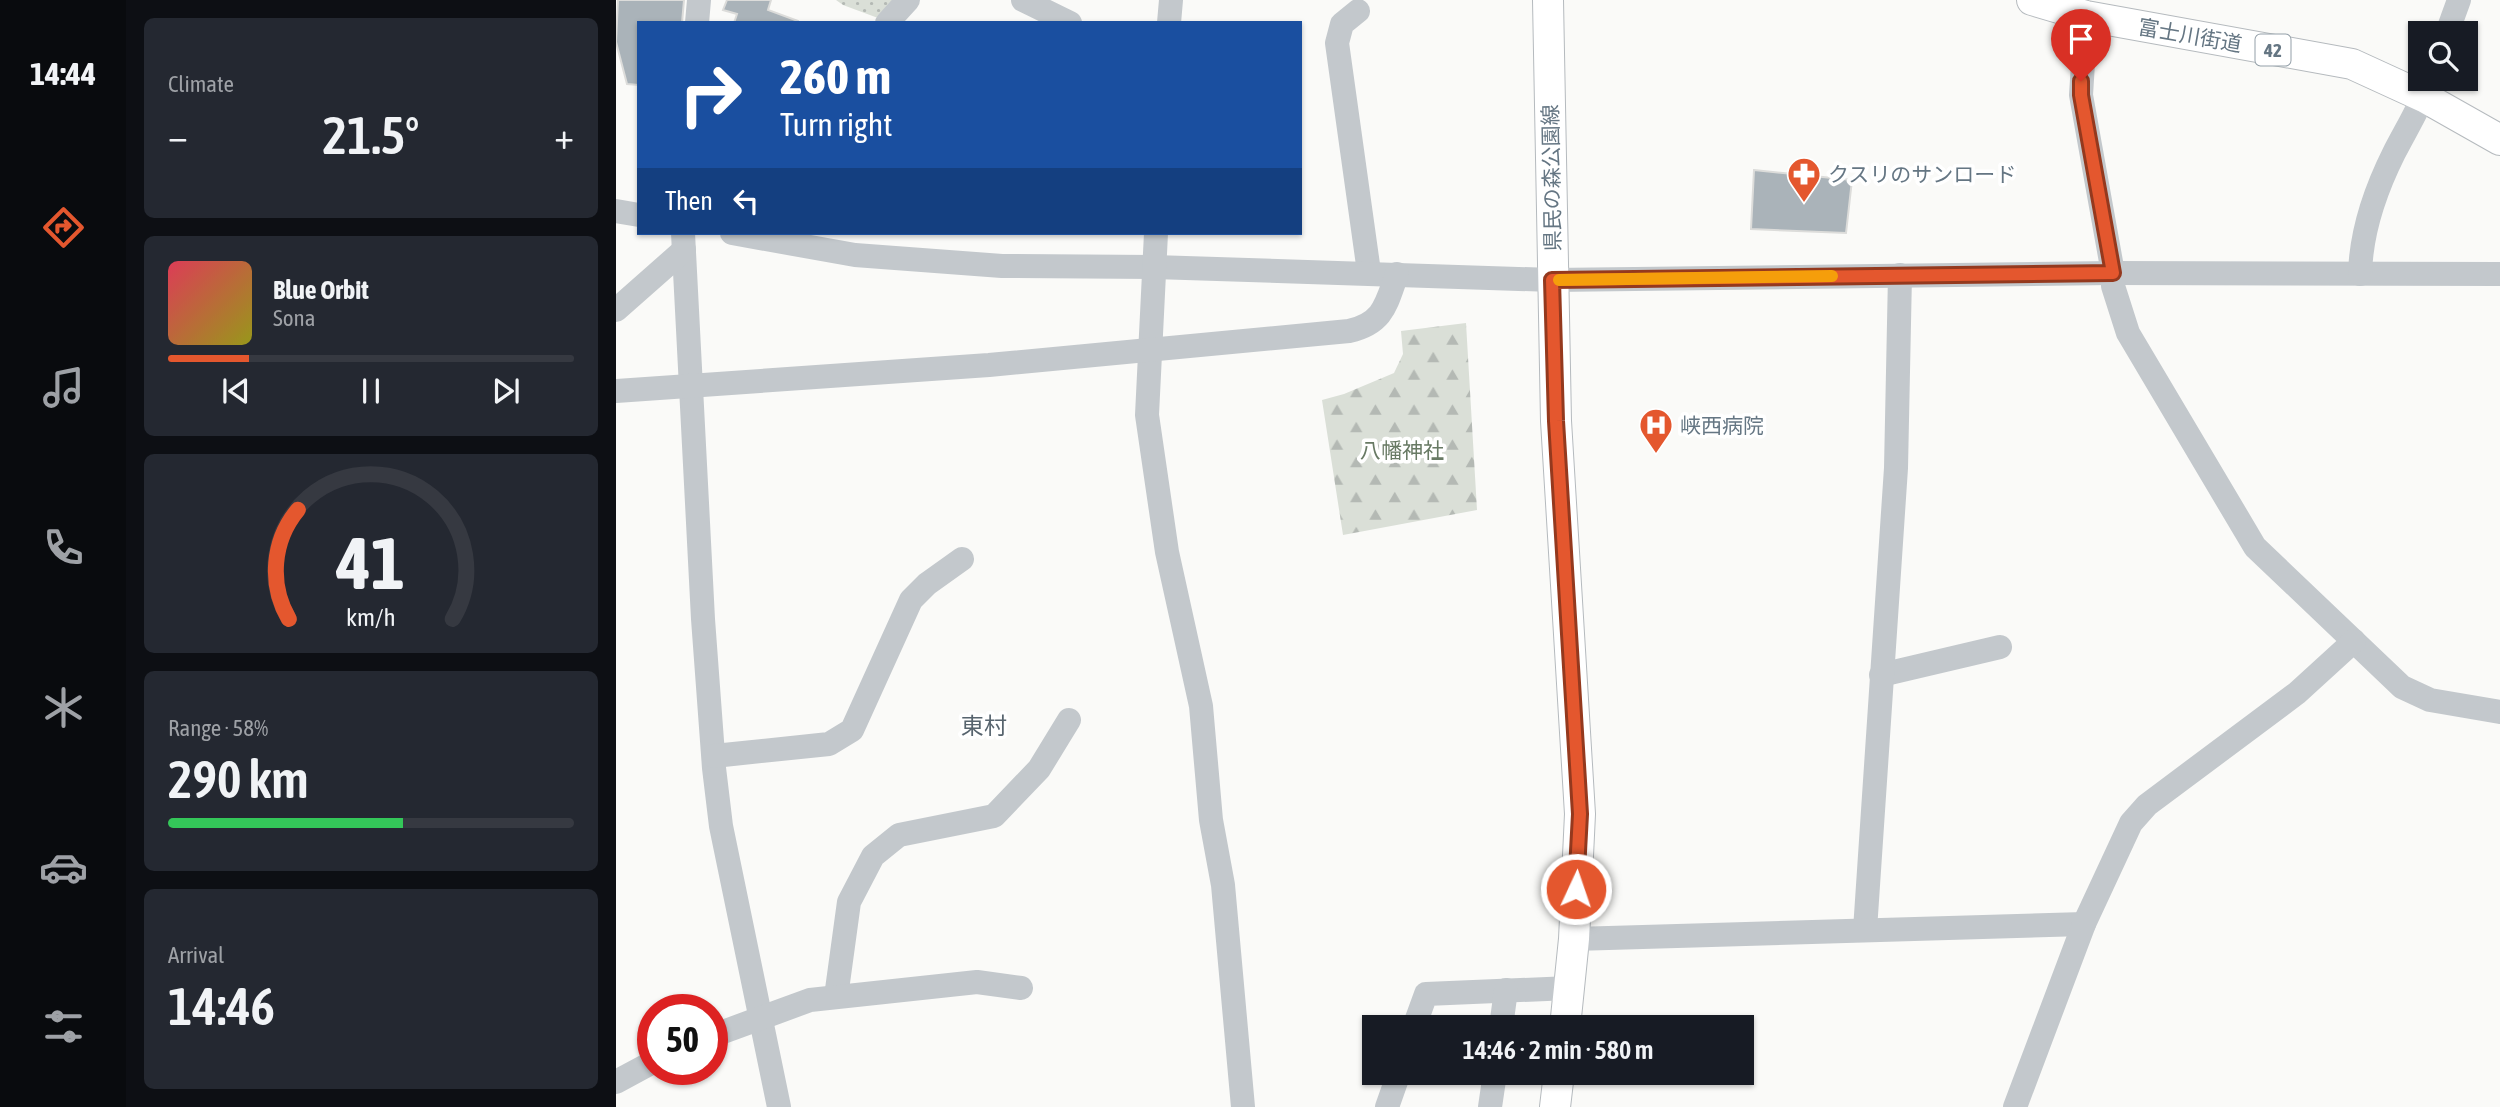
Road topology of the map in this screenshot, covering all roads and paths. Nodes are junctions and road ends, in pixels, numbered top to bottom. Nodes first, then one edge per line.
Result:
1 (699, 0) edge
2 (908, 0) edge
3 (1023, 0) edge
4 (1171, 0) edge
5 (1548, 0) edge
6 (2032, 0) edge
7 (2459, 0) edge
8 (1358, 11) dead end
9 (2085, 16) junction
10 (697, 21) edge
11 (889, 21) edge
12 (1066, 21) edge
13 (1169, 21) edge
14 (2451, 21) edge
15 (2408, 82) edge
16 (2426, 91) edge
17 (2431, 91) edge
18 (2500, 140) edge
19 (616, 211) edge
20 (637, 215) edge
21 (743, 235) edge
22 (1156, 235) edge
23 (683, 241) edge
24 (1154, 267) junction
25 (1369, 272) junction
26 (2113, 273) junction
27 (1396, 274) junction
28 (2360, 274) junction
29 (2500, 274) edge
30 (1900, 275) junction
31 (1552, 280) junction
32 (616, 310) edge
33 (1148, 352) junction
34 (692, 386) junction
35 (616, 390) edge
36 (962, 559) dead end
37 (2354, 642) junction
38 (2000, 647) dead end
39 (1881, 675) junction
40 (2500, 712) edge
41 (1069, 720) dead end
42 (713, 756) junction
43 (2084, 924) junction
44 (1865, 930) junction
45 (1574, 939) junction
46 (1021, 988) dead end
47 (1570, 988) junction
48 (1506, 990) junction
49 (836, 997) junction
50 (1418, 1015) edge
51 (1503, 1015) edge
52 (1567, 1015) edge
53 (761, 1017) junction
54 (728, 1030) edge
55 (637, 1071) edge
56 (616, 1082) edge
57 (1395, 1085) edge
58 (1493, 1085) edge
59 (1558, 1085) edge
60 (779, 1107) edge
61 (1243, 1107) edge
62 (1387, 1107) edge
63 (1490, 1107) edge
64 (1555, 1107) edge
65 (2015, 1107) edge

1 - 10 street
2 - 11 street
3 - 12 street
4 - 13 street
5 - 31 main road, 県民の森公園線
6 - 9 main road, 富士川街道 / 42
7 - 14 street
8 - 25 street
9 - 15 main road, 富士川街道 / 42
9 - 26 street
16 - 28 street
17 - 18 main road, 富士川街道 / 42
19 - 20 street
21 - 24 street
22 - 24 street
23 - 32 street
23 - 34 street
24 - 25 street
24 - 33 street
25 - 27 street
26 - 28 street
26 - 30 street
26 - 37 street
27 - 31 street
27 - 33 street
28 - 29 street
30 - 31 street
30 - 39 street
31 - 45 main road, 県民の森公園線
33 - 34 street
33 - 61 street
34 - 35 street
34 - 42 street
36 - 42 street
37 - 40 street
37 - 43 street
38 - 39 street
39 - 44 street
41 - 49 street
42 - 53 street
43 - 44 street
43 - 65 street
44 - 45 street
45 - 47 main road, 県民の森公園線
46 - 49 street
47 - 48 street
47 - 52 main road, 県民の森公園線
48 - 50 street
48 - 51 street
49 - 53 street
53 - 54 street
53 - 60 street
55 - 56 street
57 - 62 street
58 - 63 street
59 - 64 main road

